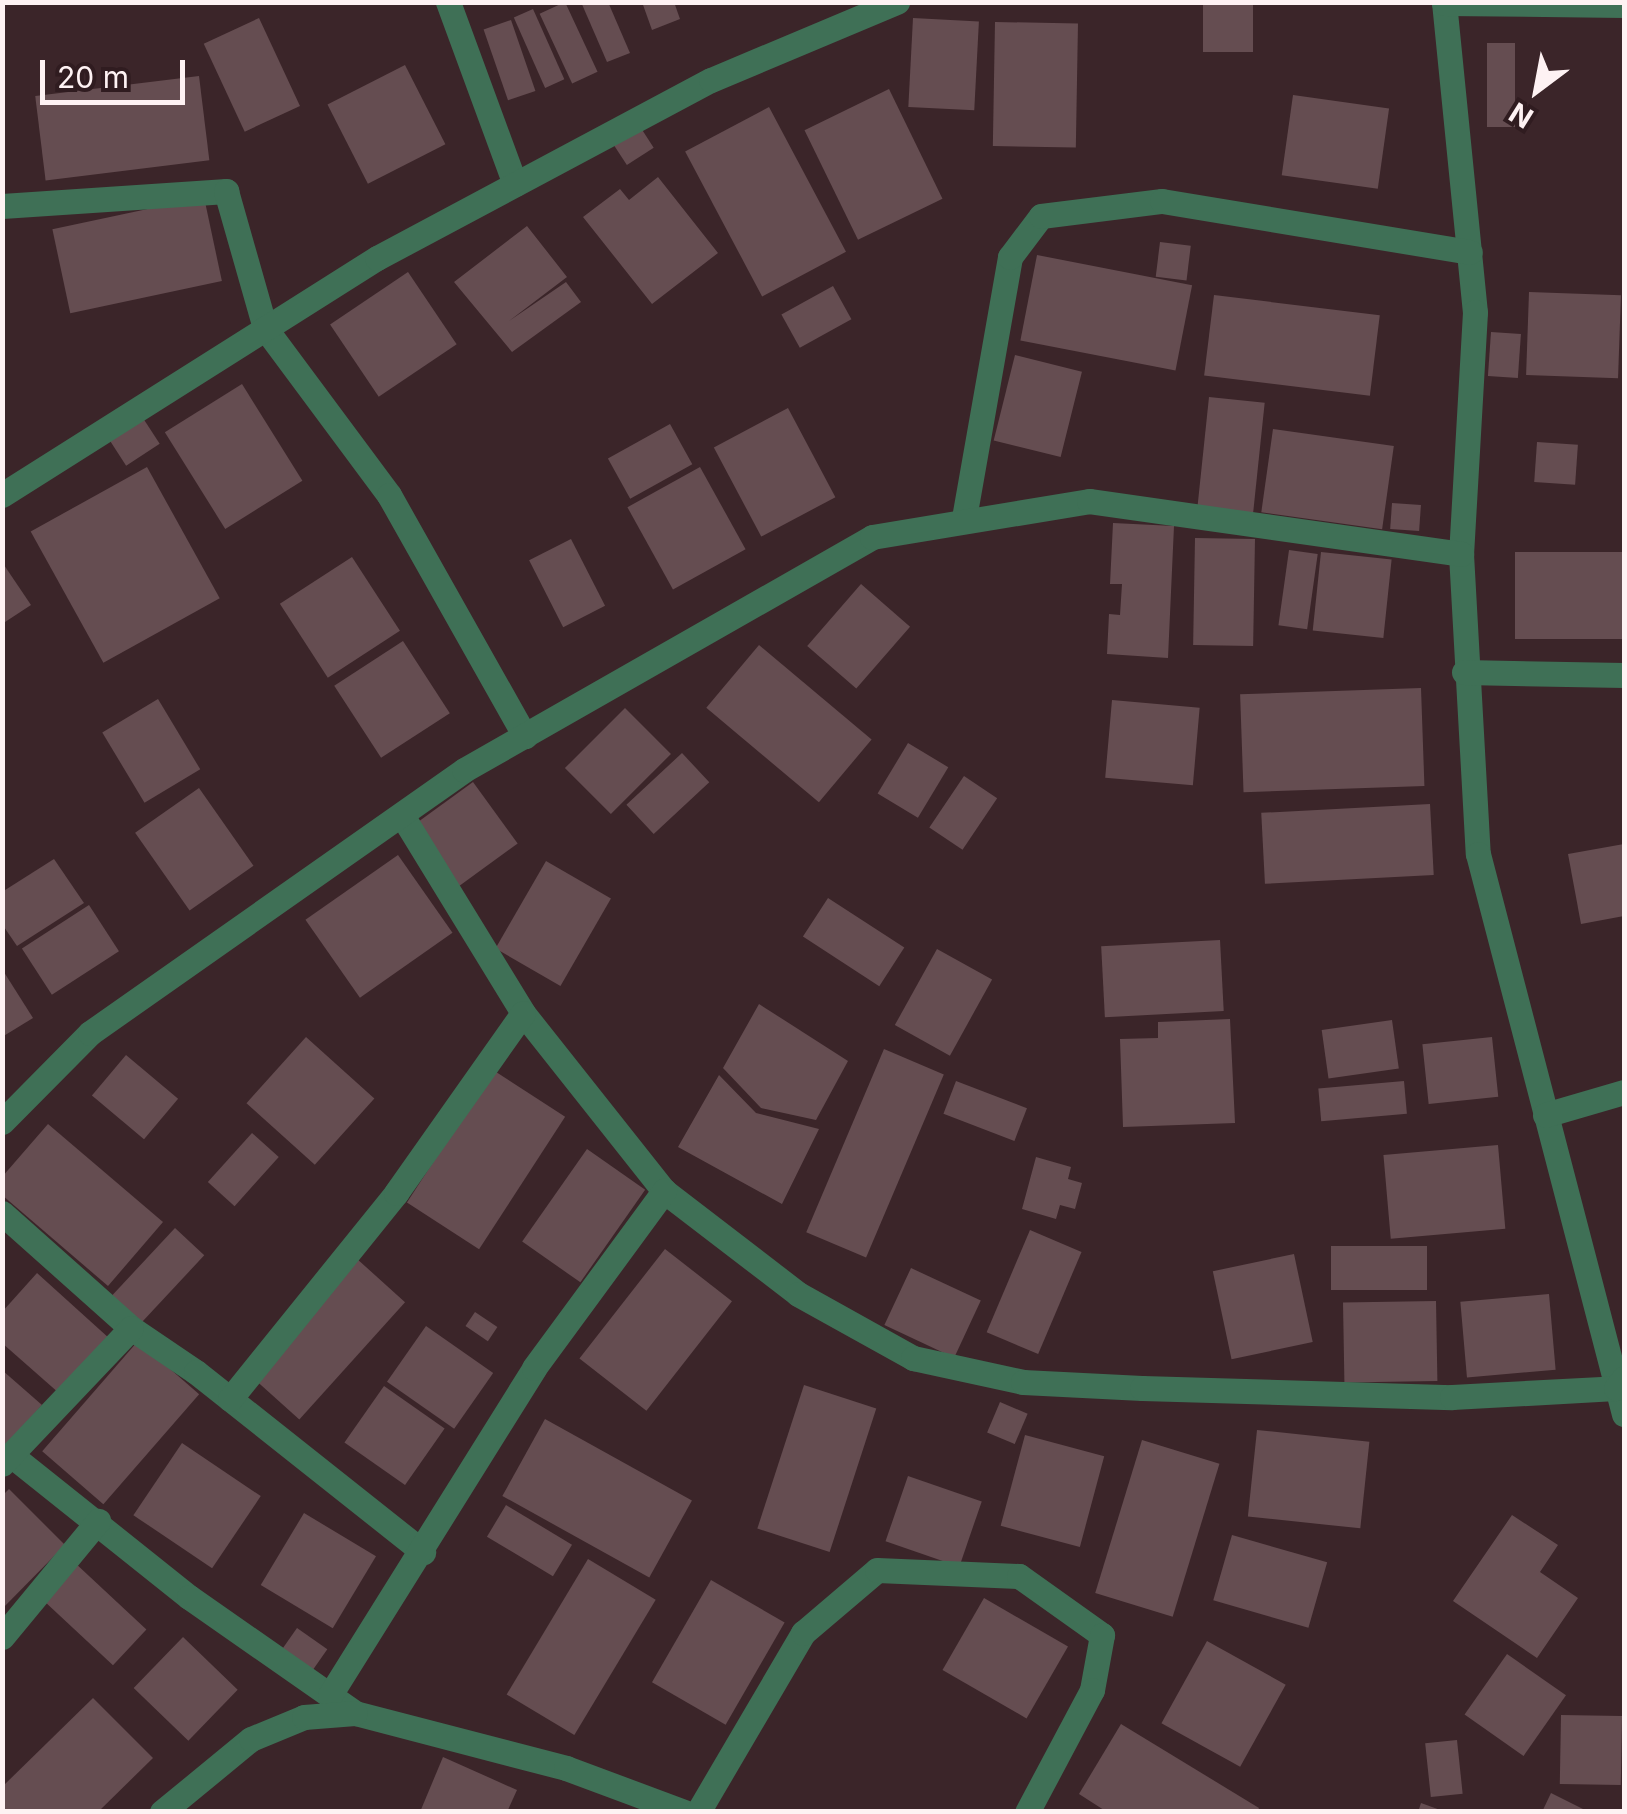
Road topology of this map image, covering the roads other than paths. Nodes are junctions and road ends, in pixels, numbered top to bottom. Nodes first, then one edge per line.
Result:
1 (448, 2) edge
2 (897, 2) edge
3 (1444, 3) edge
4 (1624, 4) edge
5 (515, 184) junction
6 (2, 206) edge
7 (1470, 252) junction
8 (265, 328) junction
9 (2, 495) edge
10 (964, 518) junction
11 (1461, 554) junction
12 (1464, 672) junction
13 (1624, 675) edge
14 (525, 736) junction
15 (403, 817) junction
16 (523, 1013) junction
17 (1624, 1092) edge
18 (1546, 1116) junction
19 (2, 1122) edge
20 (664, 1191) junction
21 (2, 1213) edge
22 (131, 1328) junction
23 (1622, 1393) edge
24 (230, 1398) junction
25 (7, 1459) edge
26 (98, 1521) junction
27 (423, 1552) junction
28 (2, 1637) edge
29 (330, 1695) junction
30 (355, 1713) junction
31 (162, 1812) edge
32 (684, 1812) edge
33 (698, 1812) edge
34 (1027, 1812) edge

1 - 5 street
2 - 5 street
3 - 4 street
3 - 7 street
5 - 8 street
6 - 8 street
7 - 10 street
7 - 11 street
8 - 9 street
8 - 14 street
10 - 11 street
10 - 14 street
11 - 12 street
12 - 13 street
12 - 18 street
14 - 15 street
15 - 16 street
15 - 19 street
16 - 20 street
16 - 24 street
17 - 18 street
18 - 23 street
20 - 23 street
20 - 27 street
21 - 22 street
22 - 24 street
22 - 25 street
24 - 27 street
25 - 26 street
26 - 28 street
26 - 29 street
27 - 29 street
29 - 30 street
30 - 31 street
30 - 32 street
33 - 34 street

